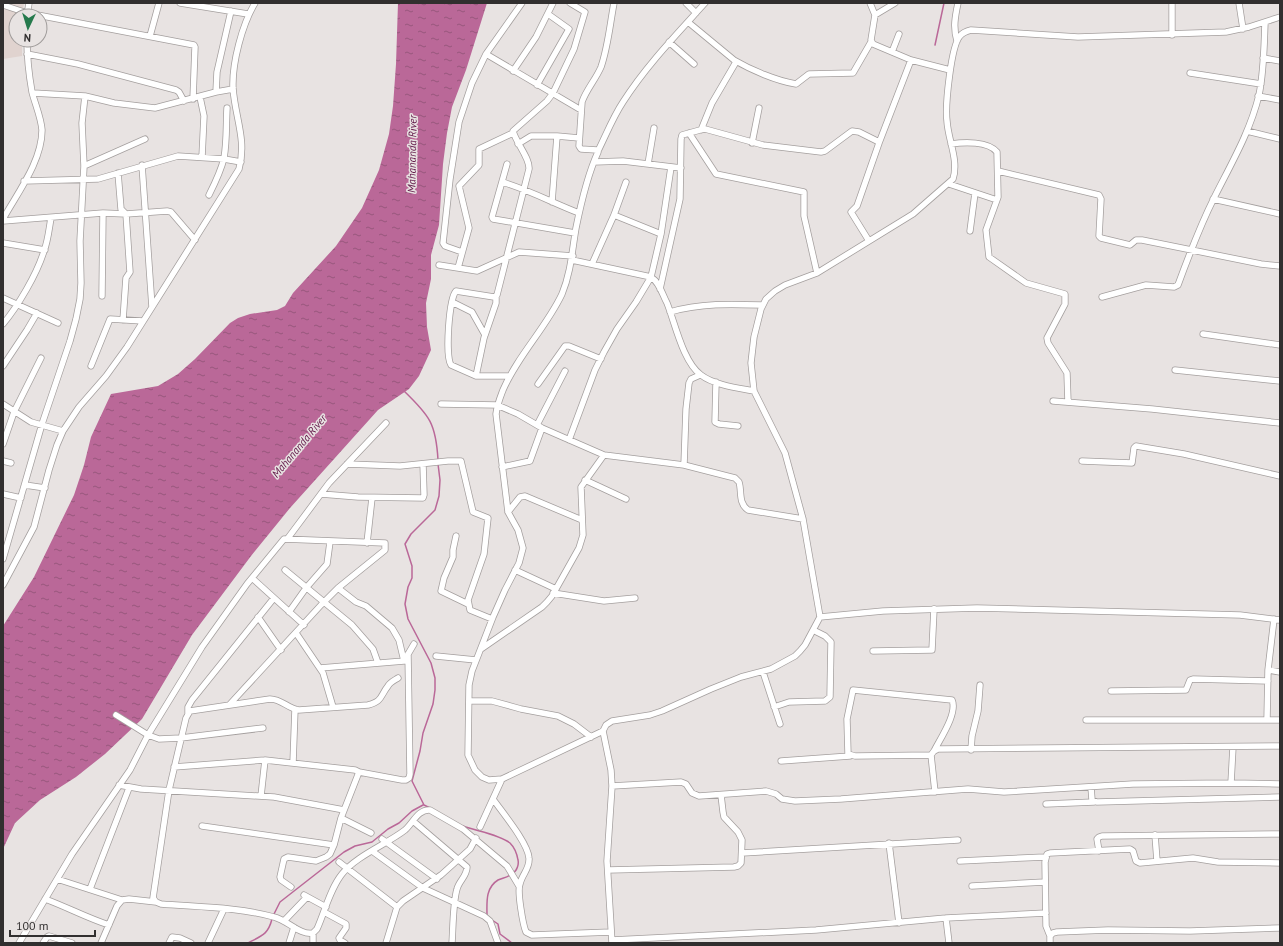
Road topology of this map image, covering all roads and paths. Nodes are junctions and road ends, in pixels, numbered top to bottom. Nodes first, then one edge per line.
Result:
1 (159, 3) edge
2 (180, 3) edge
3 (254, 3) edge
4 (522, 3) edge
5 (553, 3) edge
6 (571, 3) edge
7 (614, 3) edge
8 (686, 3) edge
9 (705, 3) edge
10 (870, 3) edge
11 (895, 3) edge
12 (958, 3) edge
13 (1172, 3) edge
14 (1239, 3) edge
15 (231, 11) junction
16 (696, 13) junction
17 (248, 14) junction
18 (548, 14) junction
19 (875, 15) junction
20 (1280, 17) edge
21 (48, 18) edge
22 (688, 22) junction
23 (1265, 23) junction
24 (1243, 29) junction
25 (899, 34) dead end
26 (1172, 34) junction
27 (150, 36) junction
28 (957, 41) junction
29 (669, 42) junction
30 (871, 42) junction
31 (27, 48) edge
32 (892, 52) junction
33 (27, 54) junction
34 (486, 54) junction
35 (1263, 58) junction
36 (911, 60) junction
37 (1280, 61) edge
38 (736, 62) junction
39 (694, 64) dead end
40 (950, 70) junction
41 (513, 71) junction
42 (1190, 73) dead end
43 (1261, 84) junction
44 (537, 85) junction
45 (233, 89) junction
46 (33, 92) junction
47 (216, 92) junction
48 (552, 93) junction
49 (85, 96) junction
50 (1258, 96) junction
51 (200, 97) junction
52 (193, 99) junction
53 (1280, 100) edge
54 (184, 101) junction
55 (227, 108) dead end
56 (759, 108) dead end
57 (581, 110) junction
58 (654, 128) dead end
59 (701, 130) junction
60 (1247, 131) junction
61 (513, 133) junction
62 (689, 133) junction
63 (557, 136) junction
64 (579, 138) junction
65 (145, 139) dead end
66 (1280, 139) edge
67 (879, 142) junction
68 (752, 143) junction
69 (518, 144) junction
70 (951, 144) junction
71 (598, 151) junction
72 (202, 157) junction
73 (224, 159) junction
74 (241, 162) junction
75 (594, 162) junction
76 (507, 164) dead end
77 (648, 164) junction
78 (84, 166) junction
79 (142, 166) junction
80 (671, 167) junction
81 (681, 168) junction
82 (998, 171) junction
83 (118, 173) junction
84 (82, 178) junction
85 (24, 180) junction
86 (502, 182) junction
87 (626, 182) dead end
88 (949, 184) junction
89 (525, 189) junction
90 (975, 193) junction
91 (209, 195) dead end
92 (1214, 199) junction
93 (997, 200) junction
94 (552, 202) junction
95 (103, 213) junction
96 (145, 213) junction
97 (580, 213) junction
98 (126, 214) junction
99 (1280, 214) edge
100 (614, 215) junction
101 (82, 216) junction
102 (51, 218) junction
103 (3, 220) edge
104 (514, 223) junction
105 (970, 231) dead end
106 (575, 233) junction
107 (661, 234) junction
108 (195, 240) junction
109 (869, 241) junction
110 (3, 243) edge
111 (45, 250) junction
112 (1191, 250) junction
113 (462, 252) junction
114 (508, 257) junction
115 (572, 258) junction
116 (439, 264) dead end
117 (592, 264) junction
118 (1280, 266) edge
119 (458, 268) junction
120 (817, 273) junction
121 (651, 277) junction
122 (660, 289) junction
123 (102, 296) dead end
124 (496, 296) junction
125 (1102, 297) dead end
126 (3, 298) edge
127 (452, 302) junction
128 (17, 305) junction
129 (762, 305) junction
130 (152, 307) junction
131 (670, 312) junction
132 (37, 313) junction
133 (123, 320) junction
134 (143, 321) junction
135 (58, 323) dead end
136 (3, 324) edge
137 (1203, 334) dead end
138 (485, 335) junction
139 (1280, 345) edge
140 (41, 358) dead end
141 (600, 359) junction
142 (3, 366) edge
143 (91, 366) dead end
144 (1175, 370) dead end
145 (565, 371) dead end
146 (700, 375) junction
147 (476, 376) junction
148 (509, 376) junction
149 (1280, 380) edge
150 (716, 382) junction
151 (538, 384) dead end
152 (754, 391) junction
153 (1053, 401) dead end
154 (1068, 402) junction
155 (3, 404) edge
156 (441, 404) dead end
157 (497, 406) junction
158 (14, 412) junction
159 (386, 423) dead end
160 (1280, 423) edge
161 (42, 424) junction
162 (738, 426) dead end
163 (540, 427) junction
164 (63, 431) junction
165 (569, 440) junction
166 (3, 444) edge
167 (604, 455) junction
168 (3, 460) edge
169 (1082, 460) dead end
170 (11, 463) dead end
171 (347, 464) junction
172 (423, 464) junction
173 (684, 465) junction
174 (502, 467) junction
175 (1280, 476) edge
176 (585, 480) junction
177 (25, 485) junction
178 (45, 488) junction
179 (3, 494) edge
180 (321, 494) junction
181 (21, 498) junction
182 (372, 498) junction
183 (626, 499) dead end
184 (508, 512) junction
185 (803, 519) junction
186 (582, 520) junction
187 (456, 536) dead end
188 (288, 538) junction
189 (330, 542) junction
190 (367, 543) junction
191 (3, 559) edge
192 (285, 570) dead end
193 (515, 570) junction
194 (252, 578) junction
195 (3, 585) edge
196 (306, 588) junction
197 (338, 588) junction
198 (555, 591) junction
199 (274, 598) junction
200 (635, 598) dead end
201 (324, 603) junction
202 (468, 604) junction
203 (934, 609) junction
204 (290, 612) junction
205 (258, 617) junction
206 (820, 617) junction
207 (492, 619) junction
208 (1277, 620) edge
209 (304, 625) junction
210 (814, 630) junction
211 (296, 633) junction
212 (414, 644) dead end
213 (481, 649) junction
214 (281, 650) junction
215 (873, 651) dead end
216 (408, 654) junction
217 (436, 656) dead end
218 (476, 660) junction
219 (404, 661) junction
220 (378, 663) junction
221 (320, 668) junction
222 (1268, 670) junction
223 (763, 672) junction
224 (1280, 672) edge
225 (398, 678) dead end
226 (1268, 681) junction
227 (980, 685) dead end
228 (1111, 690) dead end
229 (469, 700) junction
230 (230, 704) junction
231 (333, 707) junction
232 (774, 707) junction
233 (295, 709) junction
234 (116, 714) dead end
235 (188, 714) junction
236 (1086, 720) dead end
237 (1267, 720) junction
238 (1280, 720) edge
239 (780, 724) dead end
240 (263, 728) dead end
241 (603, 731) junction
242 (148, 735) junction
243 (591, 737) junction
244 (181, 738) junction
245 (1280, 746) edge
246 (1233, 747) junction
247 (971, 750) junction
248 (932, 753) junction
249 (850, 756) junction
250 (266, 760) junction
251 (782, 761) dead end
252 (293, 763) junction
253 (174, 767) junction
254 (359, 772) junction
255 (502, 779) junction
256 (1231, 783) junction
257 (1280, 784) edge
258 (119, 785) junction
259 (612, 786) junction
260 (1091, 786) junction
261 (129, 788) junction
262 (169, 790) junction
263 (934, 792) junction
264 (721, 795) junction
265 (261, 796) junction
266 (1280, 797) edge
267 (493, 799) junction
268 (1094, 802) junction
269 (1046, 804) dead end
270 (344, 810) junction
271 (341, 818) junction
272 (413, 822) junction
273 (202, 826) dead end
274 (480, 827) dead end
275 (371, 833) dead end
276 (1280, 834) edge
277 (1155, 835) junction
278 (476, 839) junction
279 (958, 840) dead end
280 (385, 841) junction
281 (889, 843) junction
282 (334, 846) junction
283 (372, 851) junction
284 (1099, 851) junction
285 (742, 853) junction
286 (1045, 858) junction
287 (459, 860) junction
288 (960, 861) dead end
289 (1157, 861) junction
290 (340, 862) dead end
291 (1280, 863) edge
292 (348, 868) junction
293 (608, 870) junction
294 (57, 879) junction
295 (437, 879) junction
296 (1045, 882) junction
297 (519, 886) junction
298 (972, 886) dead end
299 (291, 887) dead end
300 (423, 888) junction
301 (90, 889) junction
302 (45, 899) junction
303 (122, 900) junction
304 (156, 902) junction
305 (455, 902) junction
306 (397, 907) junction
307 (224, 909) junction
308 (325, 910) junction
309 (1046, 913) junction
310 (946, 918) junction
311 (282, 920) junction
312 (899, 923) junction
313 (109, 925) junction
314 (294, 927) junction
315 (1280, 928) edge
316 (611, 932) junction
317 (313, 933) junction
318 (1050, 936) junction
319 (612, 942) edge
320 (19, 943) edge
321 (44, 943) edge
322 (72, 943) edge
323 (101, 943) edge
324 (169, 943) edge
325 (191, 943) edge
326 (208, 943) edge
327 (289, 943) edge
328 (313, 943) edge
329 (345, 943) edge
330 (386, 943) edge
331 (452, 943) edge
332 (498, 943) edge
333 (950, 943) edge
334 (1050, 943) edge

1 - 27 street
2 - 15 street
3 - 17 street
4 - 34 street
5 - 18 street
6 - 48 street
7 - 57 street
8 - 16 street
9 - 16 street
10 - 19 street
11 - 19 street
12 - 28 street
13 - 26 street
14 - 24 street
15 - 17 street
15 - 47 street
16 - 22 street
17 - 45 street
18 - 41 street
18 - 44 street
19 - 30 street
20 - 23 street
21 - 27 street
22 - 29 street
22 - 38 street
23 - 24 street
23 - 35 street
24 - 26 street
25 - 32 street
26 - 28 street
27 - 52 street
28 - 40 street
29 - 39 street
29 - 71 street
30 - 32 street
30 - 38 street
31 - 33 street
32 - 36 street
33 - 46 street
33 - 54 street
34 - 41 street
34 - 113 street
35 - 37 street
35 - 43 street
36 - 40 street
36 - 67 street
38 - 59 street
40 - 70 street
41 - 44 street
42 - 43 street
43 - 50 street
44 - 48 street
45 - 47 street
45 - 74 street
46 - 49 street
46 - 85 street
47 - 51 street
48 - 57 street
48 - 61 street
49 - 54 street
49 - 78 street
50 - 53 street
50 - 60 street
51 - 52 street
51 - 72 street
52 - 54 street
55 - 73 street
56 - 68 street
57 - 64 street
58 - 77 street
59 - 62 street
59 - 68 street
60 - 66 street
60 - 92 street
61 - 69 street
61 - 113 street
62 - 81 street
62 - 120 street
63 - 64 street
63 - 69 street
63 - 94 street
64 - 71 street
65 - 78 street
67 - 68 street
67 - 109 street
69 - 89 street
70 - 82 street
70 - 88 street
71 - 75 street
72 - 73 street
72 - 79 street
73 - 74 street
73 - 91 street
74 - 108 street
75 - 77 street
75 - 97 street
76 - 86 street
77 - 80 street
78 - 84 street
79 - 83 street
79 - 96 street
80 - 81 street
80 - 107 street
81 - 122 street
82 - 93 street
82 - 112 street
83 - 84 street
83 - 98 street
84 - 85 street
84 - 101 street
85 - 103 street
86 - 89 street
86 - 104 street
87 - 100 street
88 - 90 street
88 - 109 street
89 - 94 street
89 - 104 street
90 - 93 street
90 - 105 street
92 - 99 street
92 - 112 street
93 - 154 street
94 - 97 street
95 - 98 street
95 - 101 street
95 - 123 street
96 - 98 street
96 - 108 street
96 - 130 street
97 - 106 street
98 - 133 street
100 - 107 street
100 - 117 street
101 - 102 street
101 - 161 street
102 - 103 street
102 - 111 street
104 - 106 street
104 - 114 street
106 - 115 street
107 - 121 street
108 - 130 street
109 - 120 street
110 - 111 street
111 - 128 street
112 - 118 street
112 - 125 street
113 - 119 street
114 - 115 street
114 - 119 street
114 - 124 street
115 - 117 street
115 - 148 street
116 - 119 street
117 - 121 street
120 - 129 street
121 - 122 street
121 - 141 street
122 - 131 street
124 - 127 street
124 - 138 street
126 - 128 street
127 - 138 street
127 - 147 street
128 - 132 street
128 - 136 street
129 - 131 street
129 - 152 street
130 - 134 street
131 - 146 street
132 - 135 street
132 - 142 street
133 - 134 street
133 - 143 street
134 - 164 street
137 - 139 street
138 - 147 street
140 - 158 street
141 - 151 street
141 - 165 street
144 - 149 street
145 - 163 street
146 - 150 street
146 - 173 street
147 - 148 street
148 - 157 street
150 - 152 street
150 - 162 street
152 - 185 street
153 - 154 street
154 - 160 street
155 - 158 street
156 - 157 street
157 - 163 street
157 - 174 street
158 - 161 street
158 - 166 street
159 - 171 street
161 - 164 street
161 - 177 street
163 - 165 street
163 - 174 street
164 - 178 street
165 - 167 street
167 - 173 street
167 - 176 street
168 - 170 street
169 - 175 street
171 - 172 street
171 - 180 street
172 - 182 street
172 - 202 street
173 - 185 street
174 - 184 street
176 - 183 street
176 - 186 street
177 - 178 street
177 - 181 street
178 - 195 street
179 - 181 street
180 - 182 street
180 - 188 street
181 - 191 street
182 - 190 street
184 - 186 street
184 - 193 street
185 - 206 street
186 - 198 street
187 - 202 street
188 - 189 street
188 - 194 street
189 - 190 street
189 - 196 street
190 - 197 street
192 - 196 street
193 - 198 street
193 - 207 street
194 - 199 street
194 - 242 street
196 - 201 street
196 - 204 street
197 - 201 street
197 - 219 street
198 - 200 street
198 - 213 street
199 - 204 street
199 - 205 street
201 - 209 street
201 - 220 street
202 - 207 street
203 - 206 street
203 - 208 street
203 - 215 street
204 - 209 street
205 - 214 street
205 - 235 street
206 - 210 street
207 - 213 street
208 - 222 street
209 - 211 street
210 - 223 street
210 - 232 street
211 - 214 street
211 - 221 street
212 - 216 street
213 - 218 street
214 - 230 street
216 - 219 street
216 - 254 street
217 - 218 street
218 - 229 street
219 - 220 street
220 - 221 street
221 - 231 street
222 - 224 street
222 - 226 street
223 - 232 street
223 - 241 street
225 - 231 street
226 - 228 street
226 - 237 street
227 - 247 street
229 - 243 street
229 - 255 street
230 - 233 street
230 - 235 street
231 - 233 street
232 - 239 street
233 - 252 street
234 - 242 street
235 - 244 street
236 - 237 street
237 - 238 street
240 - 244 street
241 - 243 street
241 - 259 street
242 - 244 street
242 - 258 street
243 - 255 street
244 - 253 street
245 - 246 street
246 - 247 street
246 - 256 street
247 - 248 street
248 - 249 street
248 - 249 street
248 - 263 street
249 - 251 street
250 - 252 street
250 - 253 street
250 - 265 street
252 - 254 street
253 - 262 street
254 - 270 street
255 - 267 street
256 - 257 street
256 - 260 street
258 - 261 street
258 - 294 street
259 - 264 street
259 - 293 street
260 - 263 street
260 - 268 street
261 - 262 street
261 - 301 street
262 - 265 street
262 - 304 street
263 - 264 street
264 - 285 street
265 - 270 street
266 - 268 street
267 - 274 street
267 - 297 street
268 - 269 street
270 - 271 street
271 - 275 street
271 - 282 street
272 - 278 street
272 - 280 street
272 - 287 street
273 - 282 street
276 - 277 street
277 - 284 street
277 - 289 street
278 - 287 street
278 - 297 street
279 - 281 street
280 - 283 street
280 - 295 street
281 - 285 street
281 - 312 street
282 - 299 street
283 - 292 street
283 - 300 street
284 - 286 street
284 - 289 street
285 - 293 street
286 - 288 street
286 - 296 street
287 - 295 street
287 - 305 street
289 - 291 street
290 - 292 street
292 - 306 street
292 - 308 street
293 - 316 street
294 - 301 street
294 - 302 street
295 - 300 street
296 - 298 street
296 - 309 street
297 - 316 street
300 - 305 street
300 - 306 street
301 - 303 street
302 - 313 street
302 - 320 street
303 - 304 street
303 - 313 street
304 - 307 street
305 - 331 street
305 - 332 street
306 - 330 street
307 - 311 street
307 - 326 street
308 - 311 street
308 - 317 street
308 - 329 street
309 - 310 street
309 - 318 street
310 - 312 street
310 - 333 street
311 - 314 street
312 - 319 street
313 - 323 street
314 - 317 street
314 - 327 street
315 - 318 street
316 - 319 street
317 - 328 street
318 - 334 street
321 - 322 street
324 - 325 street

